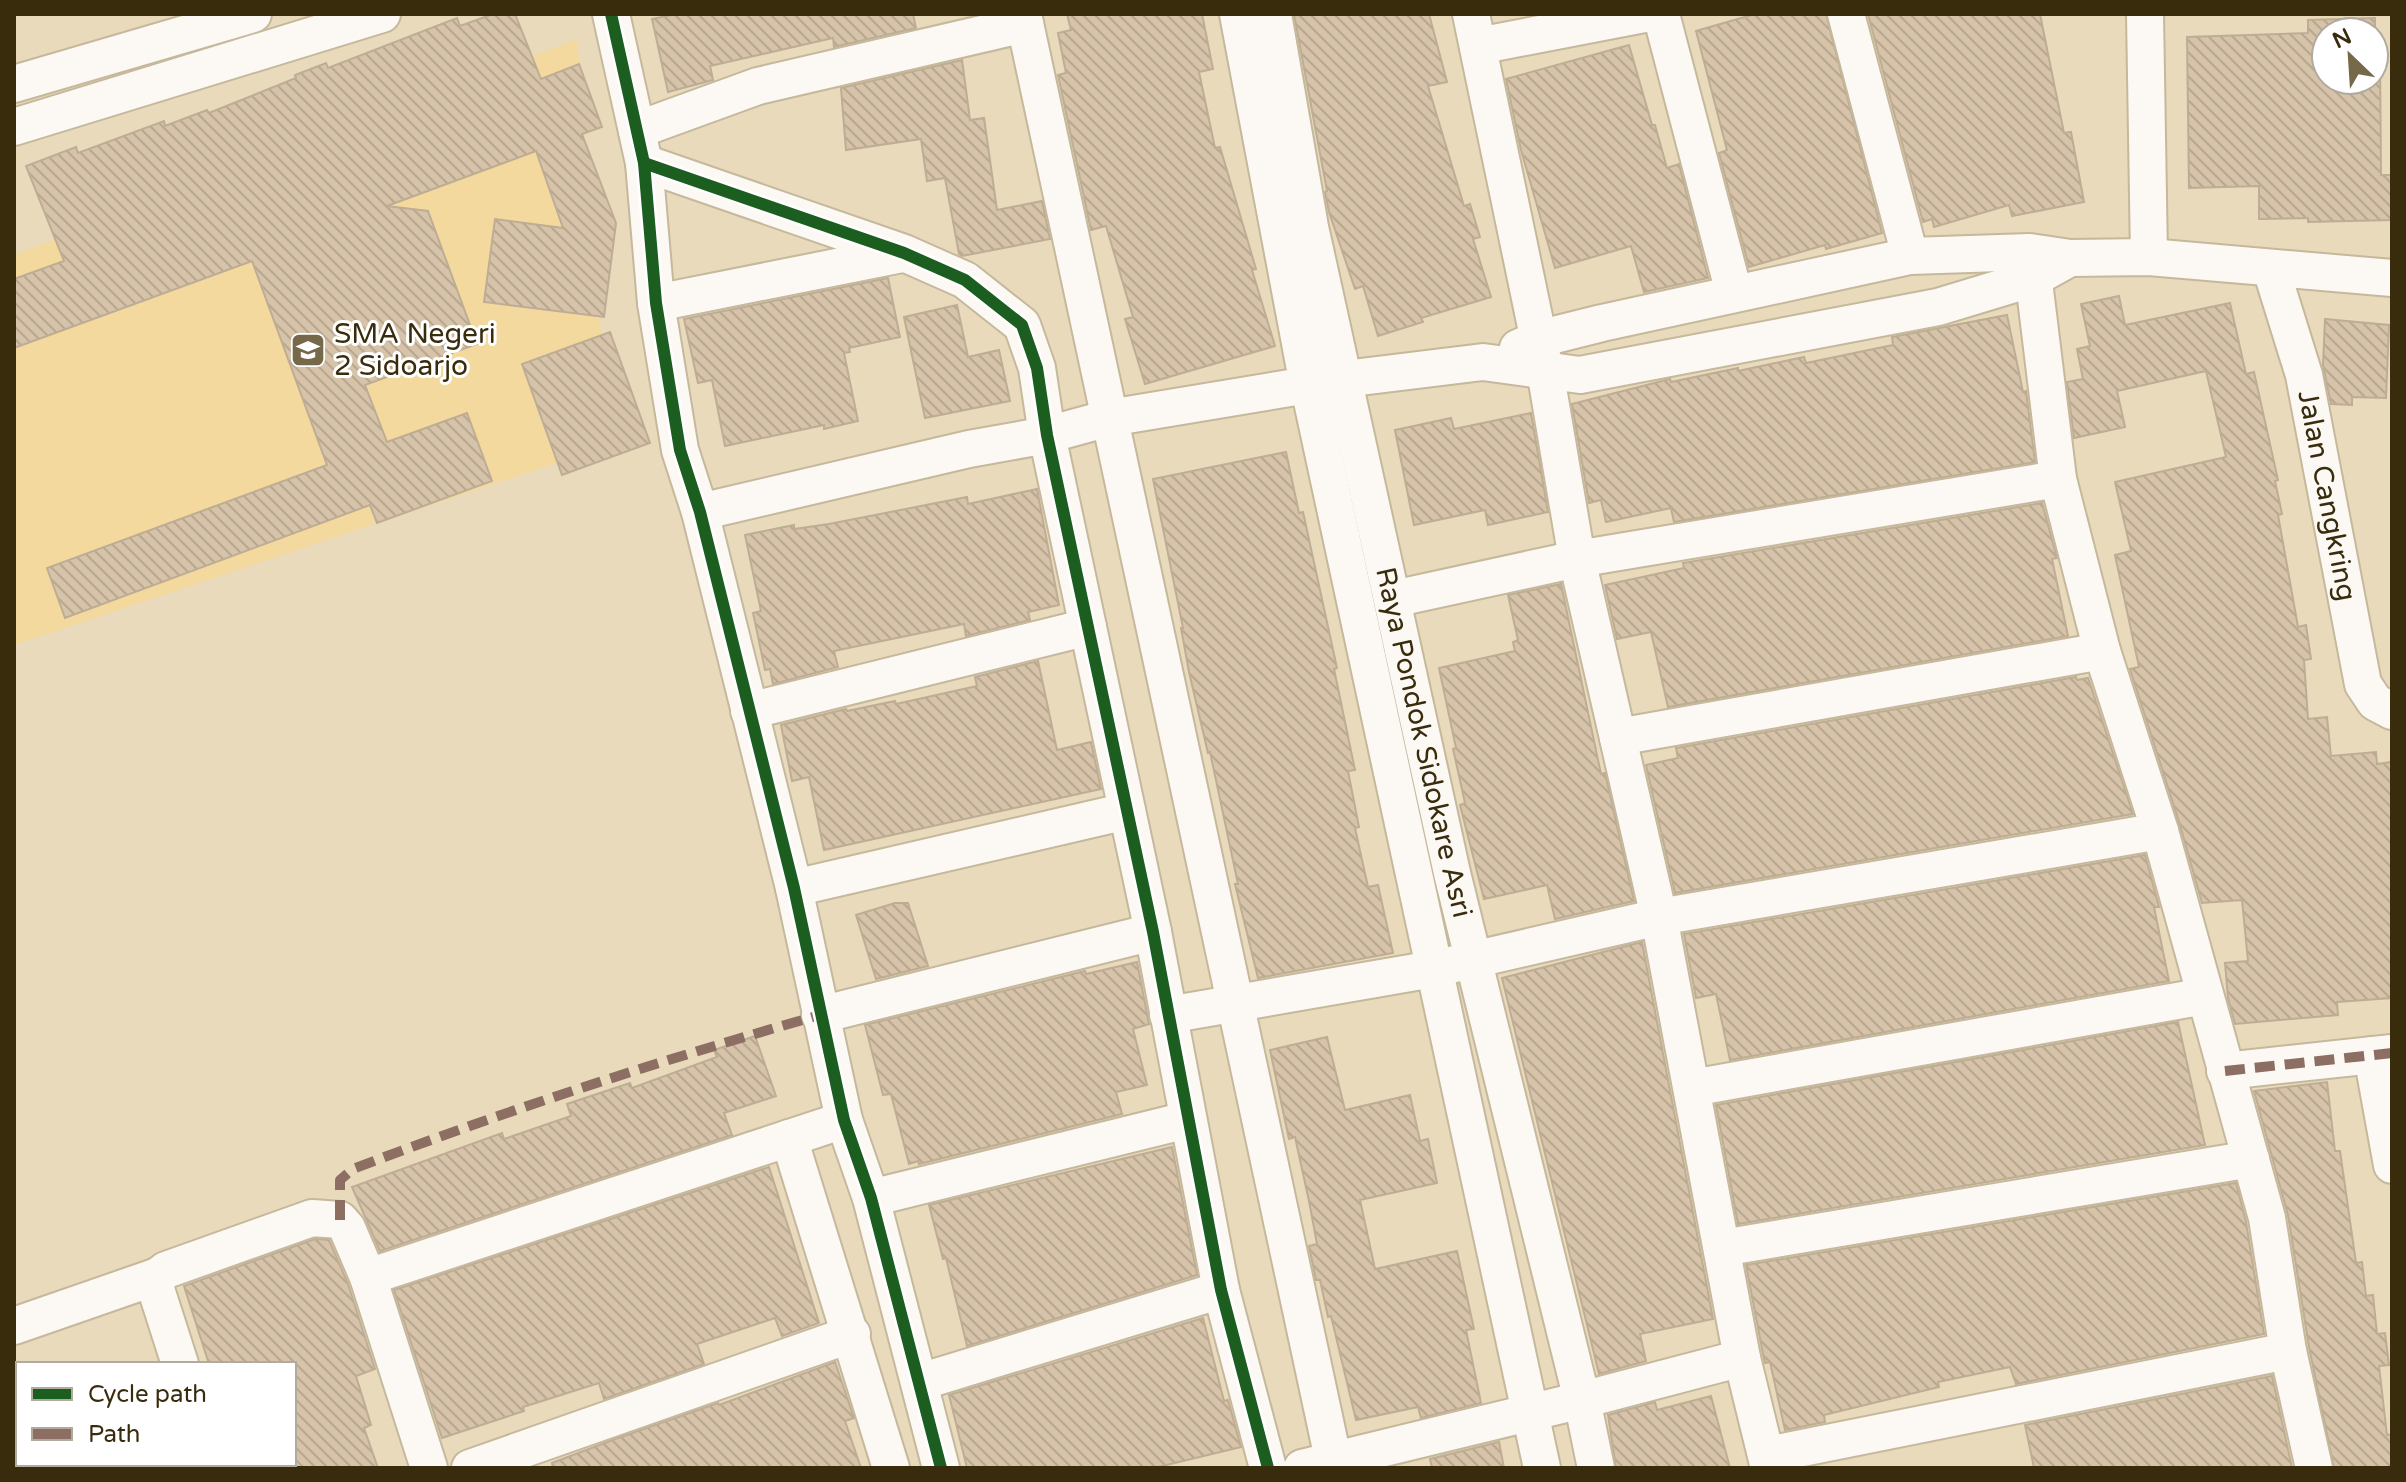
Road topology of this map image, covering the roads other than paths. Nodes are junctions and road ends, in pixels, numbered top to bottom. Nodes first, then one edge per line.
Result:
1 (253, 14) edge
2 (382, 14) edge
3 (1238, 14) edge
4 (1273, 14) edge
5 (1644, 14) edge
6 (1661, 14) edge
7 (1846, 14) edge
8 (2145, 14) edge
9 (615, 15) edge
10 (1024, 19) edge
11 (294, 27) edge
12 (1475, 30) edge
13 (14, 84) edge
14 (14, 127) edge
15 (641, 146) junction
16 (904, 253) junction
17 (1910, 256) junction
18 (2149, 257) junction
19 (2032, 265) junction
20 (2271, 269) junction
21 (2392, 278) edge
22 (1734, 293) junction
23 (656, 303) junction
24 (1541, 355) junction
25 (1319, 376) junction
26 (1109, 418) junction
27 (1047, 435) junction
28 (2058, 479) junction
29 (700, 512) junction
30 (1577, 559) junction
31 (1393, 599) junction
32 (1088, 627) junction
33 (2102, 651) junction
34 (749, 711) junction
35 (2392, 711) edge
36 (1618, 737) junction
37 (1127, 811) junction
38 (2160, 831) junction
39 (794, 888) junction
40 (1659, 917) junction
41 (1153, 932) junction
42 (1473, 959) junction
43 (1433, 969) junction
44 (2205, 996) junction
45 (1236, 1004) junction
46 (820, 1015) junction
47 (1168, 1015) junction
48 (2382, 1054) edge
49 (2225, 1071) junction
50 (1692, 1088) junction
51 (844, 1120) junction
52 (1187, 1120) junction
53 (789, 1138) junction
54 (2251, 1159) junction
55 (2392, 1165) edge
56 (871, 1198) junction
57 (1722, 1248) junction
58 (158, 1276) junction
59 (368, 1277) junction
60 (1221, 1290) junction
61 (14, 1326) edge
62 (852, 1334) junction
63 (2288, 1351) junction
64 (1742, 1358) junction
65 (179, 1362) edge
66 (920, 1382) junction
67 (1582, 1400) junction
68 (1530, 1411) junction
69 (1768, 1462) edge
70 (1323, 1465) edge
71 (429, 1468) edge
72 (470, 1468) edge
73 (891, 1468) edge
74 (941, 1468) edge
75 (1268, 1468) edge
76 (1542, 1468) edge
77 (1596, 1468) edge
78 (2314, 1468) edge

1 - 13 street
2 - 11 street
3 - 25 street, Raya Pondok Sidokare Asri
4 - 25 street, Raya Pondok Sidokare Asri
5 - 12 street
6 - 22 street
7 - 17 street
8 - 18 street
9 - 15 street
10 - 15 street
10 - 26 street
11 - 14 street
12 - 24 street
15 - 16 street
15 - 23 street
16 - 23 street
16 - 27 street
17 - 19 street
17 - 22 street
18 - 19 street
18 - 20 street
19 - 24 street
19 - 28 street
20 - 21 street
20 - 35 street, Jalan Cangkring
22 - 24 street
23 - 29 street
24 - 25 street
24 - 30 street
25 - 26 street
25 - 31 street, Raya Pondok Sidokare Asri
25 - 43 street
26 - 27 street
26 - 45 street
27 - 29 street
27 - 32 street
28 - 30 street
28 - 33 street
29 - 34 street
30 - 31 street
30 - 36 street
31 - 42 street, Raya Pondok Sidokare Asri
32 - 34 street
32 - 37 street
33 - 36 street
33 - 38 street
34 - 39 street
36 - 40 street
37 - 39 street
37 - 41 street
38 - 40 street
38 - 44 street
39 - 46 street
40 - 42 street
40 - 50 street
41 - 46 street
41 - 47 street
42 - 43 street
42 - 67 street, Raya Pondok Sidokare Asri
43 - 45 street
43 - 68 street
44 - 49 street
44 - 50 street
45 - 47 street
45 - 70 street
46 - 51 street
47 - 52 street
48 - 49 street
48 - 55 street
49 - 54 street
50 - 57 street
51 - 53 street
51 - 56 street
52 - 56 street
52 - 60 street
53 - 59 street
53 - 62 street
54 - 57 street
54 - 63 street
56 - 66 street
57 - 64 street
58 - 59 street
58 - 61 street
58 - 65 street
59 - 71 street
60 - 66 street
60 - 75 street
62 - 72 street
62 - 73 street
63 - 69 street
63 - 78 street
64 - 67 street
64 - 69 street
66 - 74 street
67 - 68 street
67 - 77 street, Raya Pondok Sidokare Asri
68 - 70 street
68 - 76 street

